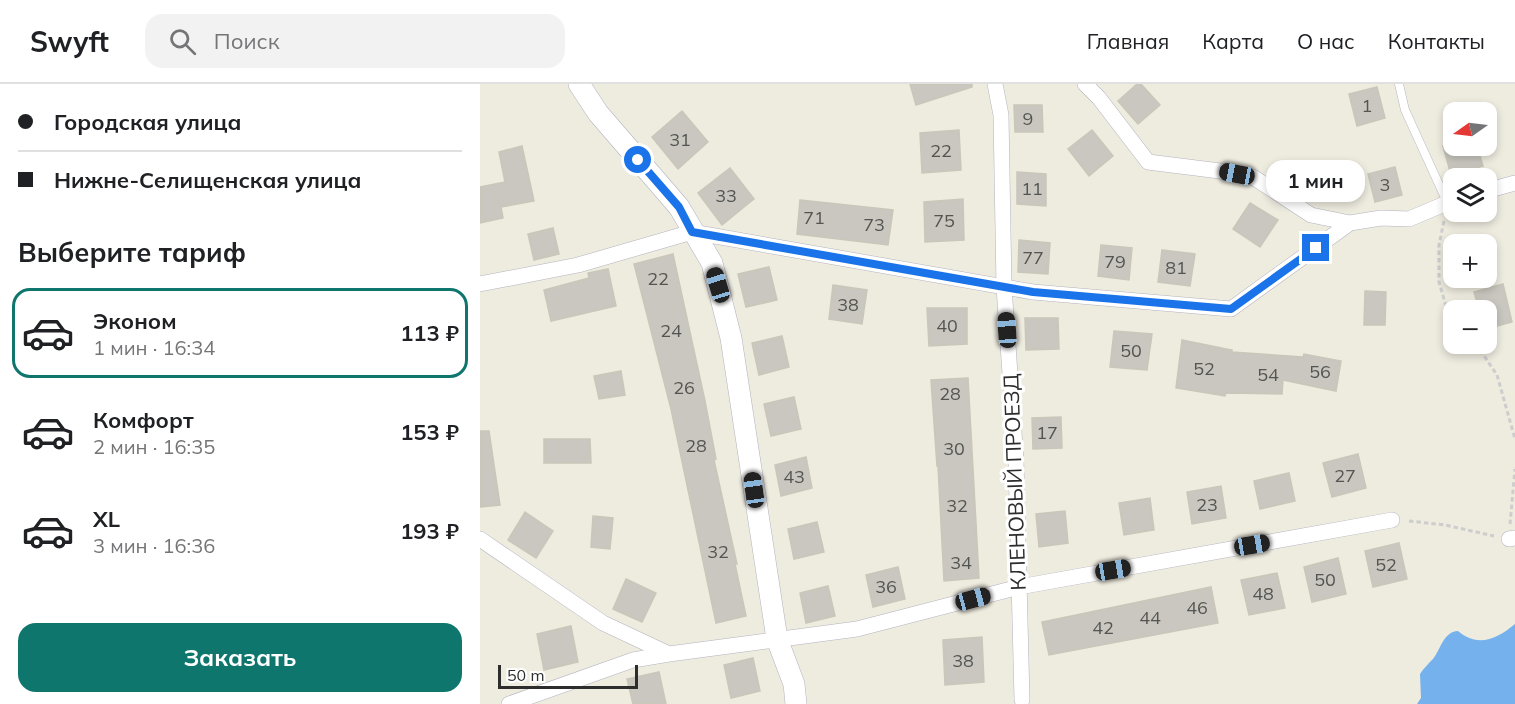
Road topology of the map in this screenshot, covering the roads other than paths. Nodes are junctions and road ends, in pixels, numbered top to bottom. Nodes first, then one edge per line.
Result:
1 (579, 84) edge
2 (995, 84) edge
3 (1085, 84) edge
4 (1399, 84) edge
5 (1515, 183) edge
6 (1443, 187) edge
7 (1497, 188) edge
8 (1443, 204) edge
9 (1350, 223) junction
10 (692, 232) junction
11 (480, 284) edge
12 (1004, 287) junction
13 (1392, 520) road end
14 (480, 539) edge
15 (1019, 586) junction
16 (777, 639) junction
17 (669, 654) junction
18 (1022, 700) dead end
19 (510, 704) edge
20 (796, 704) edge

1 - 10 street
2 - 12 street, КЛЕНОВЫЙ ПРОЕЗД
3 - 9 street
4 - 6 lane
5 - 7 street
8 - 9 street
9 - 12 street
10 - 11 street
10 - 12 street
10 - 16 street
12 - 15 street, КЛЕНОВЫЙ ПРОЕЗД
13 - 15 street
14 - 17 street
15 - 16 street
15 - 18 street, КЛЕНОВЫЙ ПРОЕЗД
16 - 17 street
16 - 20 street
17 - 19 street

